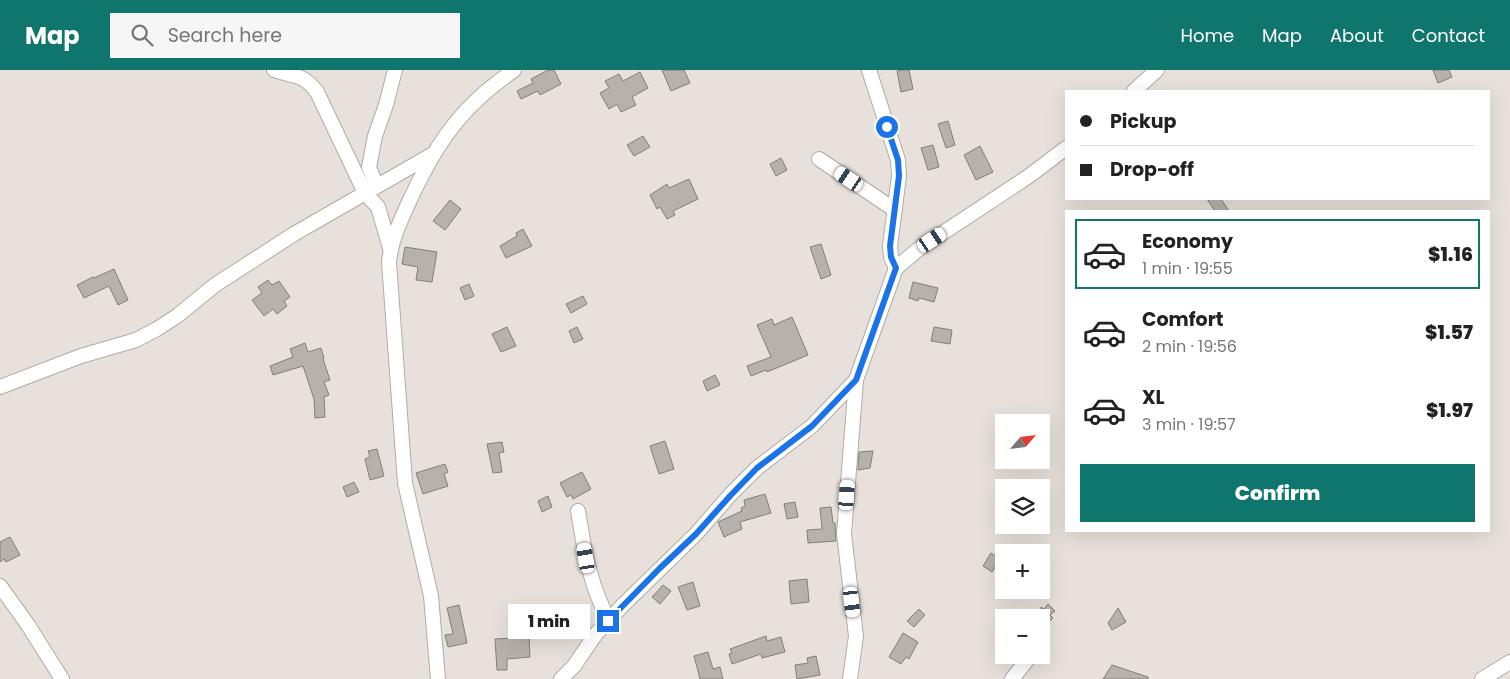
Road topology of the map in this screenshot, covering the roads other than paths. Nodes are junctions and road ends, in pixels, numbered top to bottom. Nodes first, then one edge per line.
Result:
1 (274, 70) edge
2 (395, 70) edge
3 (514, 70) edge
4 (869, 70) edge
5 (1157, 70) edge
6 (1135, 90) edge
7 (1065, 149) edge
8 (433, 154) junction
9 (819, 159) dead end
10 (371, 189) junction
11 (895, 210) junction
12 (390, 248) junction
13 (896, 268) junction
14 (856, 380) junction
15 (0, 387) edge
16 (578, 511) dead end
17 (0, 586) edge
18 (608, 621) junction
19 (1510, 662) edge
20 (1024, 664) edge
21 (62, 679) edge
22 (438, 679) edge
23 (561, 679) edge
24 (850, 679) edge
25 (1012, 679) edge
26 (1482, 679) edge

1 - 10 street
2 - 10 street
3 - 8 street
4 - 11 street
5 - 6 street
7 - 13 street
8 - 10 street
8 - 12 street
9 - 11 street
10 - 12 street
10 - 15 street
11 - 13 street
12 - 22 street
13 - 14 street
14 - 18 street
14 - 24 street
16 - 18 street
17 - 21 street
18 - 23 street
19 - 26 street
20 - 25 street

